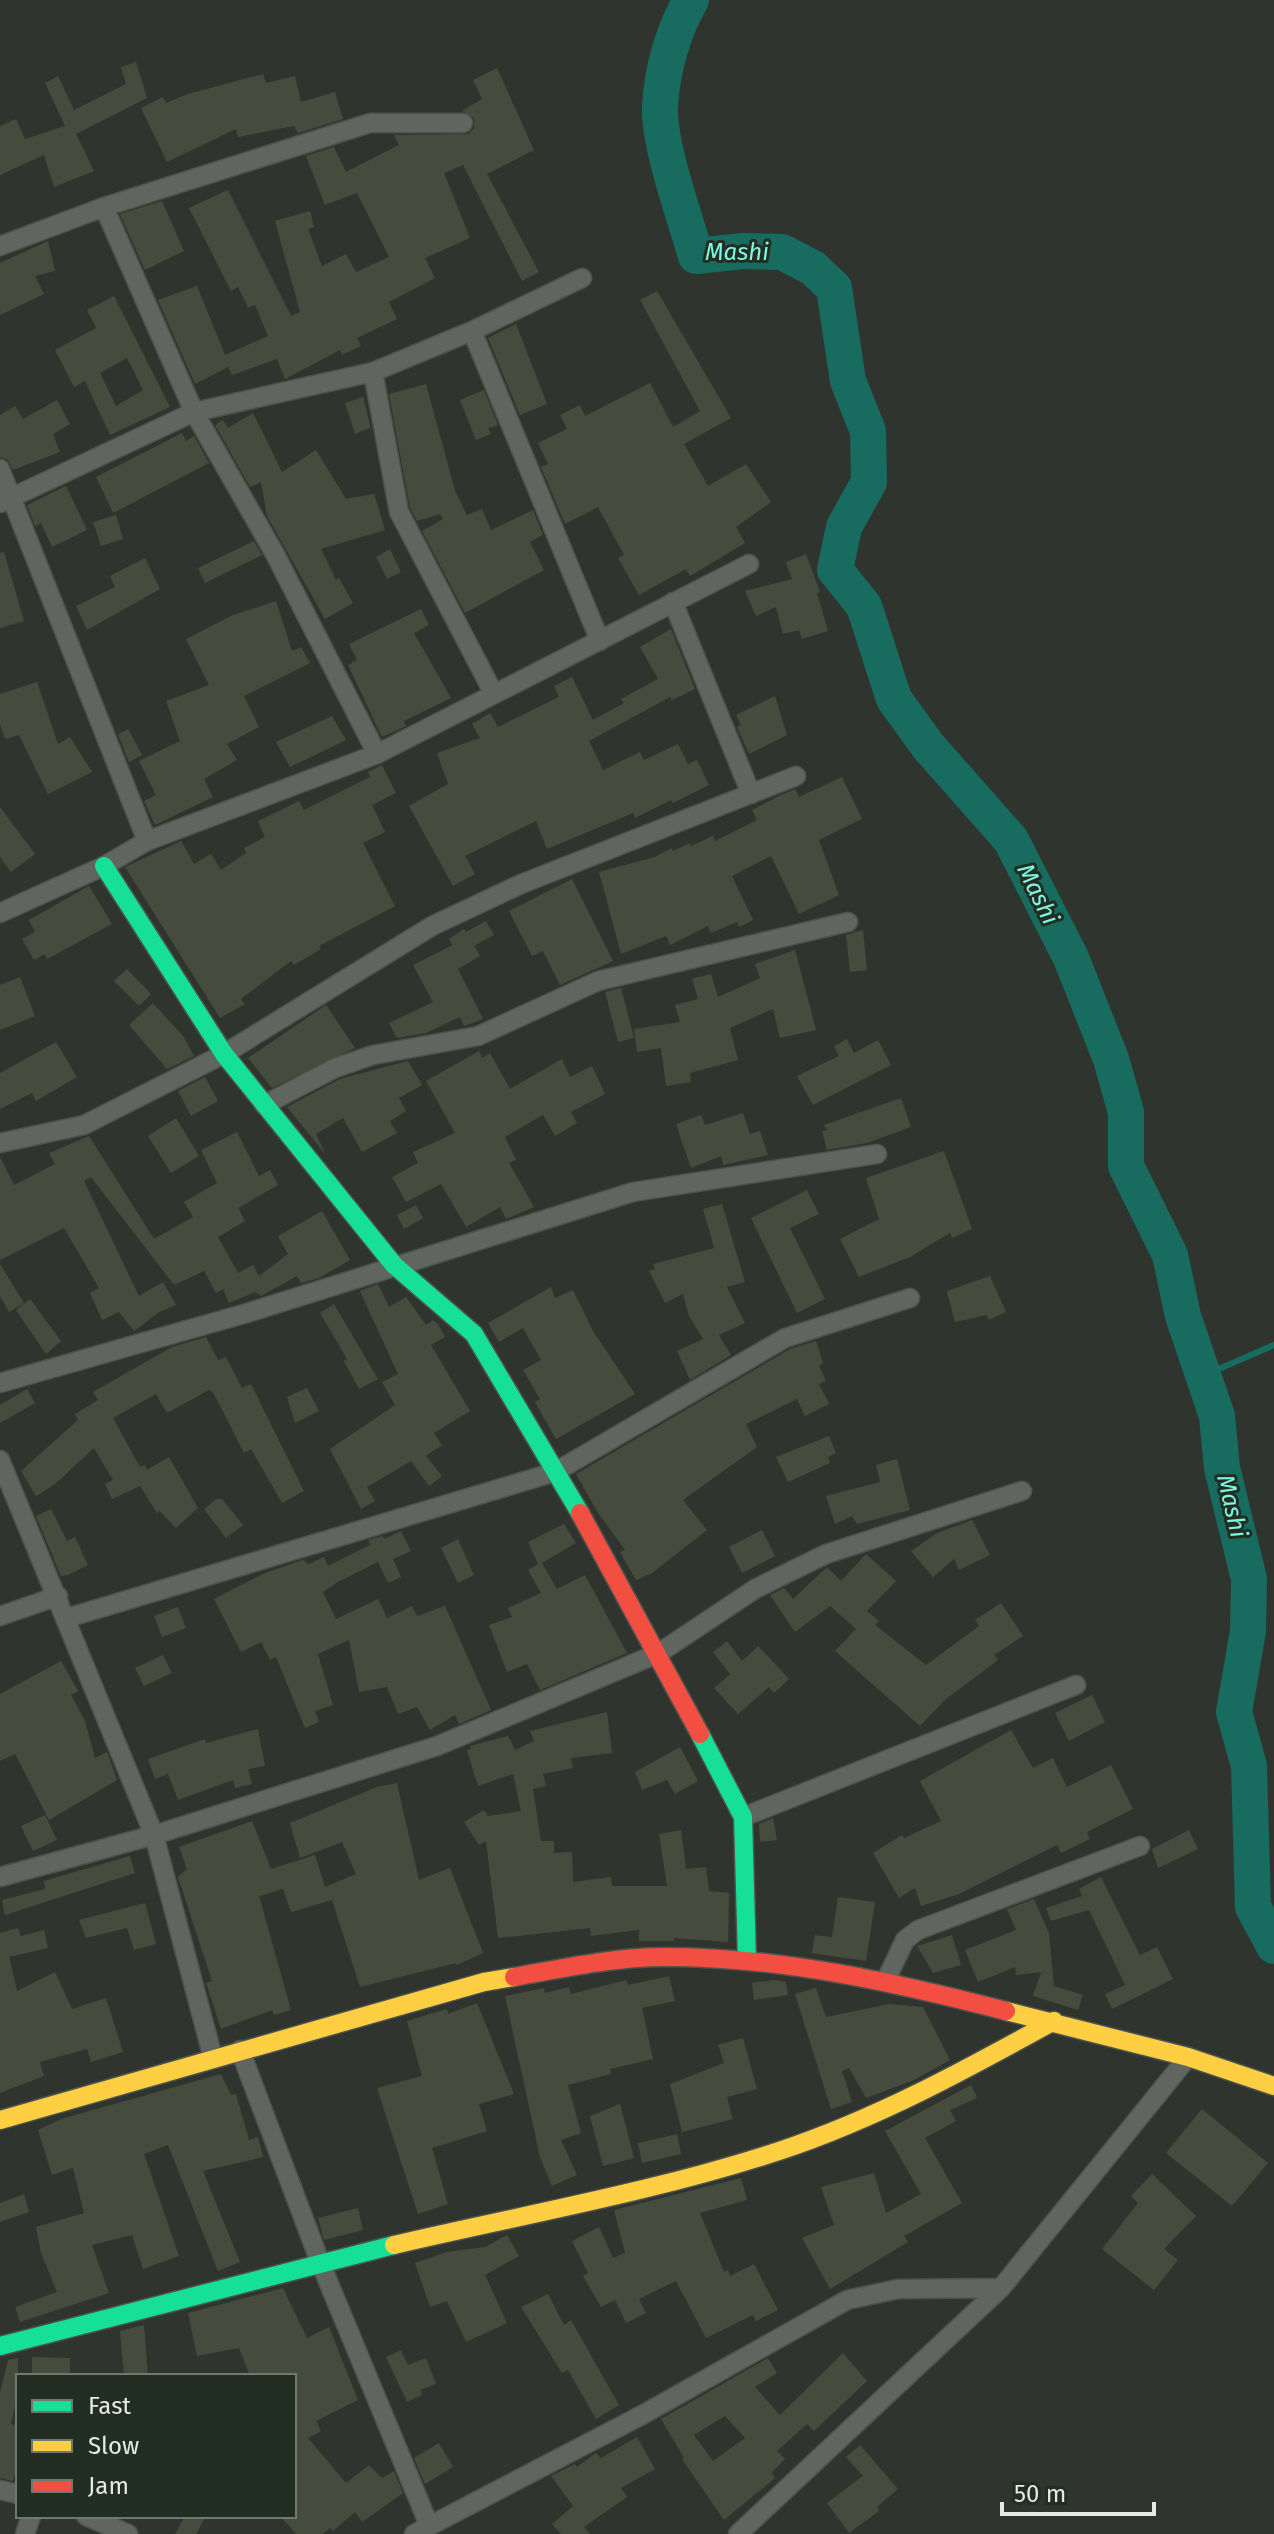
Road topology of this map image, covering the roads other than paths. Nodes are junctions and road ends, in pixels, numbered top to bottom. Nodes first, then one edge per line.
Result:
1 (463, 123) dead end
2 (104, 207) junction
3 (0, 246) edge
4 (582, 278) dead end
5 (472, 331) junction
6 (373, 372) junction
7 (194, 412) junction
8 (0, 469) edge
9 (6, 499) edge
10 (749, 564) dead end
11 (673, 602) junction
12 (600, 641) junction
13 (494, 694) junction
14 (377, 754) junction
15 (796, 776) dead end
16 (751, 794) junction
17 (147, 841) junction
18 (104, 866) junction
19 (0, 913) edge
20 (848, 922) dead end
21 (224, 1054) junction
22 (264, 1105) junction
23 (0, 1143) edge
24 (877, 1154) dead end
25 (394, 1265) junction
26 (910, 1298) dead end
27 (0, 1383) edge
28 (0, 1460) edge
29 (555, 1472) junction
30 (1022, 1491) dead end
31 (58, 1596) junction
32 (0, 1616) edge
33 (67, 1618) junction
34 (659, 1653) junction
35 (1076, 1685) dead end
36 (743, 1817) junction
37 (154, 1835) junction
38 (1140, 1846) dead end
39 (0, 1877) edge
40 (747, 1960) junction
41 (886, 1980) junction
42 (1054, 2021) junction
43 (240, 2050) junction
44 (1188, 2057) junction
45 (213, 2058) junction
46 (1274, 2086) edge
47 (0, 2120) edge
48 (320, 2262) junction
49 (1001, 2288) junction
50 (0, 2346) edge
51 (91, 2518) edge
52 (422, 2530) edge
53 (128, 2534) edge
54 (738, 2534) edge

1 - 2 street
2 - 3 street
2 - 7 street
4 - 5 street
5 - 6 street
5 - 12 street
6 - 7 street
6 - 13 street
7 - 9 street
7 - 14 street
8 - 9 street
9 - 17 street
10 - 11 street
11 - 12 street
11 - 16 street
12 - 13 street
13 - 14 street
14 - 17 street
15 - 16 street
16 - 21 street
17 - 18 street
18 - 19 street
18 - 21 street
20 - 22 street
21 - 22 street
21 - 23 street
22 - 25 street
24 - 25 street
25 - 27 street
25 - 29 street
26 - 29 street
28 - 31 street
29 - 33 street
29 - 34 street
30 - 34 street
31 - 32 street
31 - 33 street
33 - 37 street
34 - 36 street
34 - 37 street
35 - 36 street
36 - 40 street
37 - 39 street
37 - 45 street
38 - 41 street
40 - 41 street
40 - 43 street
41 - 42 street
42 - 44 street
42 - 48 street
43 - 45 street
43 - 48 street
44 - 46 street
44 - 49 street
45 - 47 street
48 - 50 street
48 - 52 street
49 - 52 street
49 - 54 street
51 - 53 street

